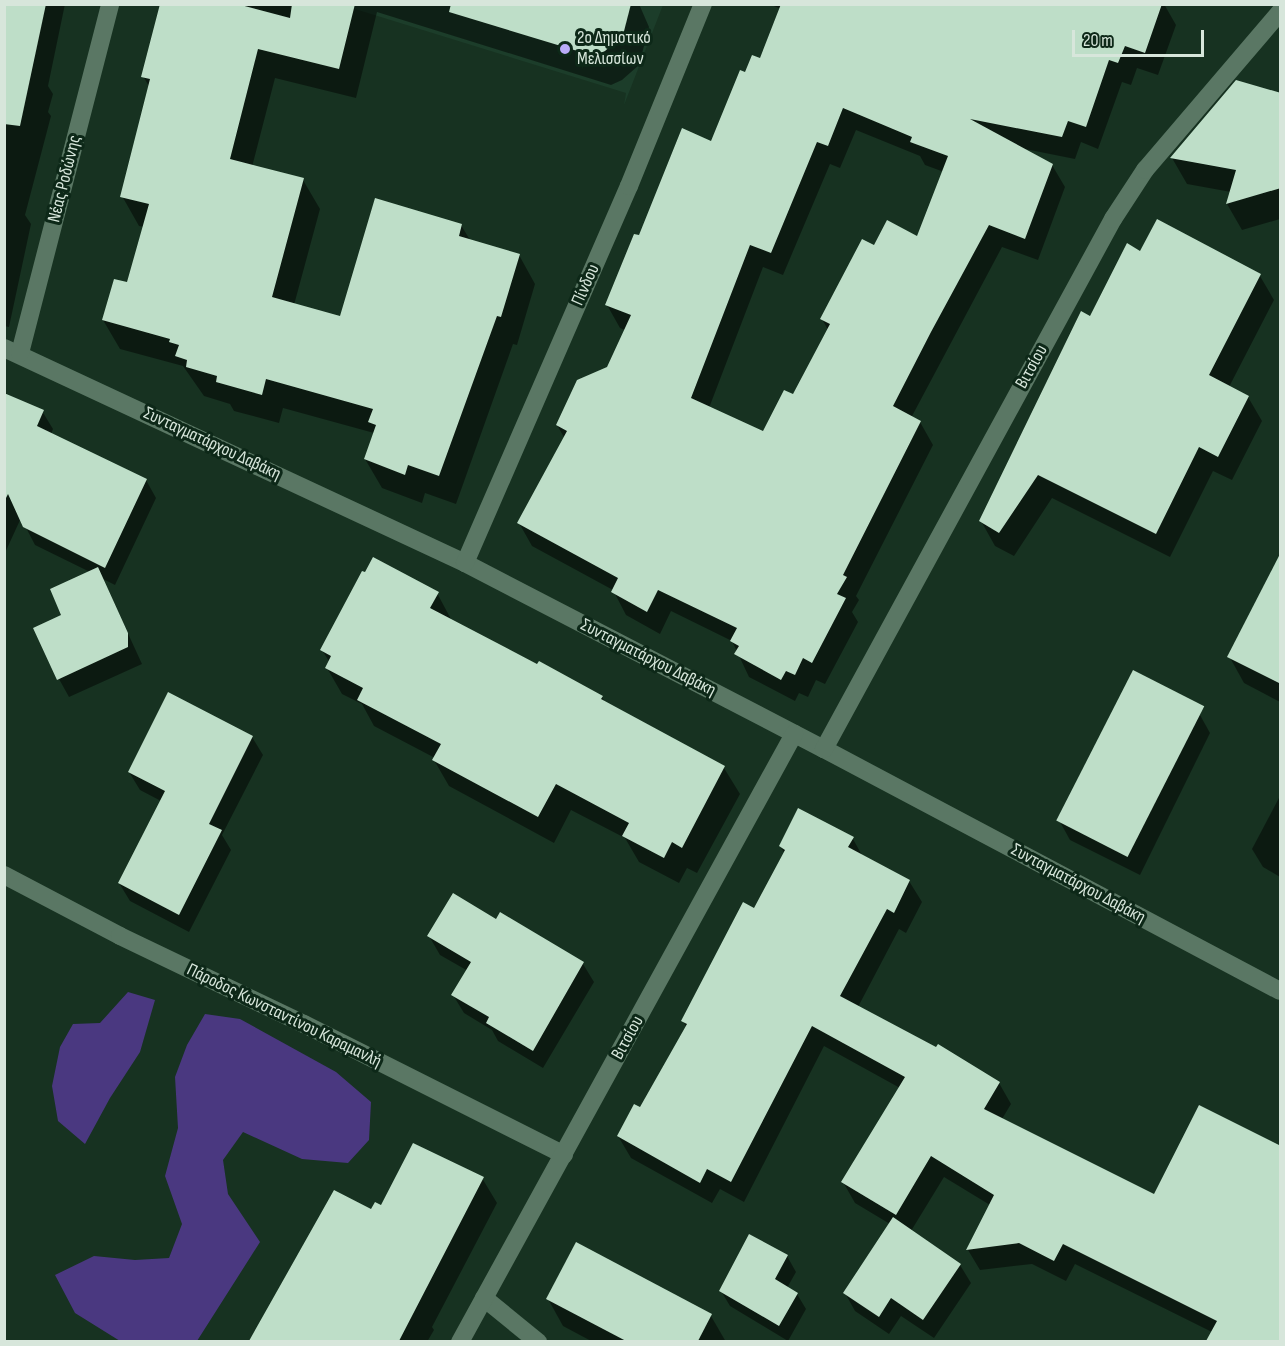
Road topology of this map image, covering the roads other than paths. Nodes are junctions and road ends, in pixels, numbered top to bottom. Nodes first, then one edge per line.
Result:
1 (110, 4) edge
2 (703, 4) edge
3 (1281, 12) edge
4 (12, 350) edge
5 (465, 563) junction
6 (794, 734) junction
7 (824, 749) junction
8 (4, 875) edge
9 (1281, 991) edge
10 (564, 1155) junction
11 (484, 1298) junction
12 (460, 1341) edge
13 (538, 1341) edge

1 - 4 street, Νέας Ροδώνης
2 - 5 street, Πίνδου
3 - 7 street, Βιτσίου
4 - 5 street, Συνταγματάρχου Δαβάκη
5 - 6 street, Συνταγματάρχου Δαβάκη
6 - 7 street, Συνταγματάρχου Δαβάκη
6 - 10 street, Βιτσίου
7 - 9 street, Συνταγματάρχου Δαβάκη
8 - 10 street, Πάροδος Κωνσταντίνου Καραμανλή
10 - 11 street, Βιτσίου
11 - 12 street, Βιτσίου
11 - 13 street

